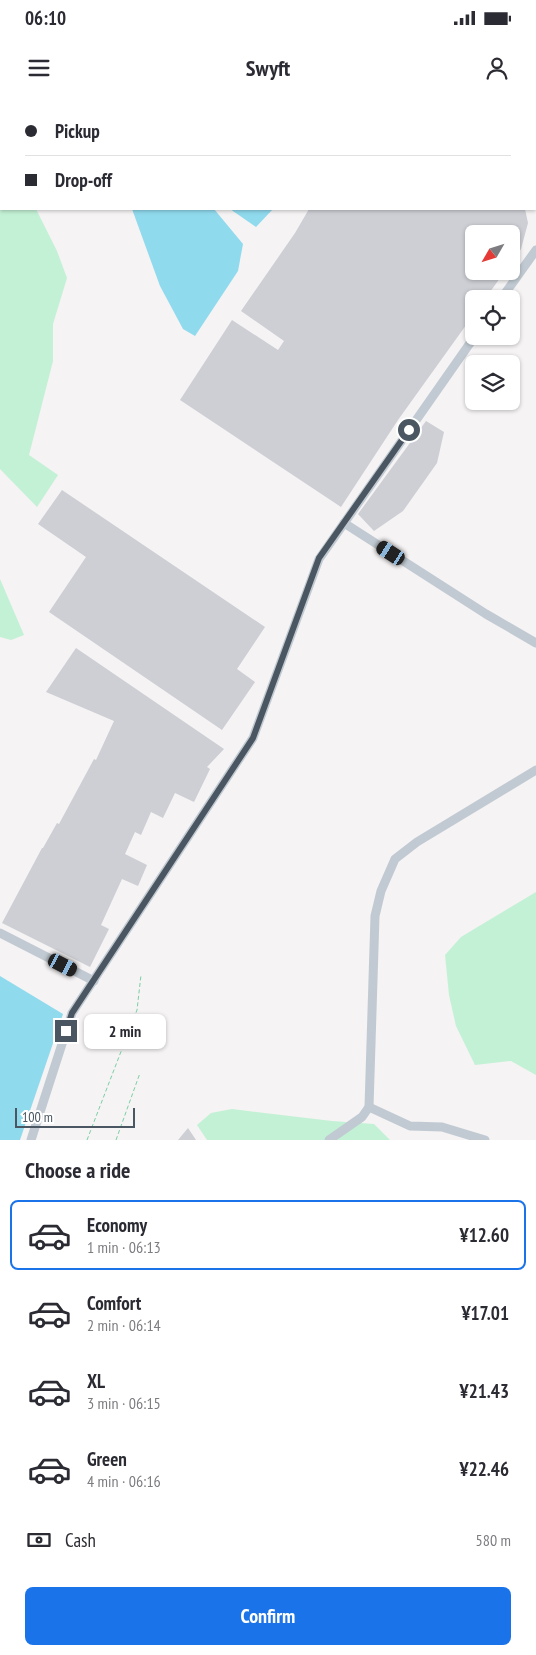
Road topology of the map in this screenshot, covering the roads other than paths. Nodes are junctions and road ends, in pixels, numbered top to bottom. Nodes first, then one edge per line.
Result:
1 (536, 250) edge
2 (507, 290) edge
3 (469, 345) edge
4 (344, 523) junction
5 (536, 643) edge
6 (536, 770) edge
7 (0, 933) edge
8 (94, 981) junction
9 (370, 1107) junction
10 (31, 1140) edge
11 (329, 1140) edge
12 (486, 1140) edge

1 - 2 street
3 - 4 street
4 - 5 street
4 - 8 street
6 - 9 street
7 - 8 street
8 - 10 street
9 - 11 street
9 - 12 street

